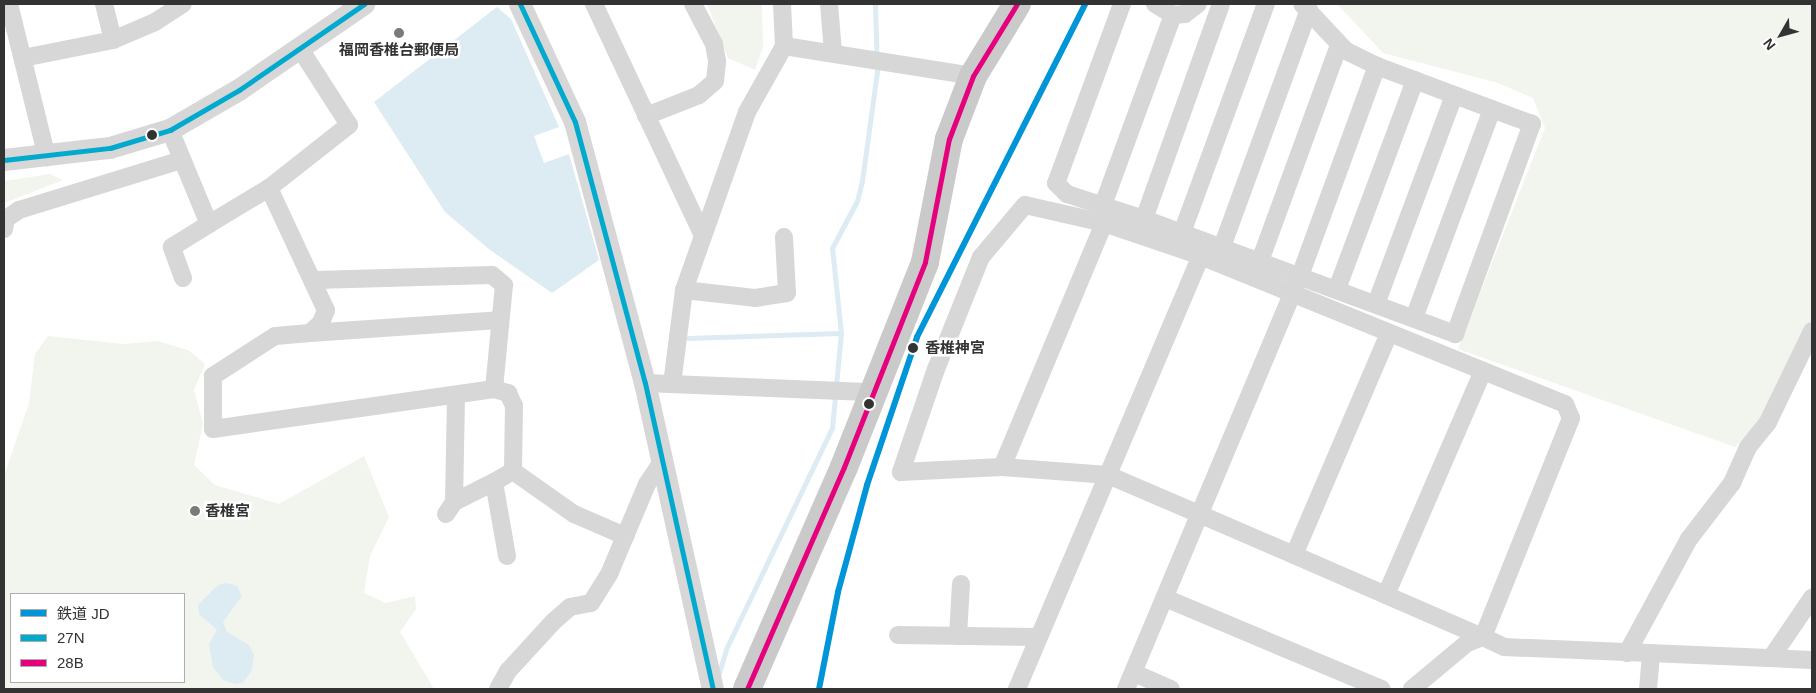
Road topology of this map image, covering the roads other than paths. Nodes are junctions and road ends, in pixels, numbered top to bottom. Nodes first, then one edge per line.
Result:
1 (9, 4) edge
2 (104, 4) edge
3 (183, 4) edge
4 (520, 4) edge
5 (594, 4) edge
6 (693, 4) edge
7 (782, 4) edge
8 (829, 4) edge
9 (1017, 4) edge
10 (1122, 4) edge
11 (1155, 4) edge
12 (1198, 4) edge
13 (1220, 4) edge
14 (1266, 4) edge
15 (361, 5) edge
16 (1305, 7) edge
17 (1173, 15) junction
18 (113, 40) junction
19 (1339, 45) junction
20 (784, 46) junction
21 (299, 47) junction
22 (833, 54) junction
23 (23, 58) junction
24 (1377, 66) junction
25 (973, 76) junction
26 (1415, 80) junction
27 (1454, 95) junction
28 (1492, 109) junction
29 (646, 116) junction
30 (170, 130) junction
31 (47, 158) junction
32 (4, 160) edge
33 (182, 160) junction
34 (269, 188) junction
35 (1103, 205) junction
36 (1144, 219) junction
37 (1104, 223) junction
38 (209, 224) junction
39 (4, 229) edge
40 (1182, 233) junction
41 (702, 234) junction
42 (784, 237) dead end
43 (1222, 247) junction
44 (1201, 256) junction
45 (1260, 261) junction
46 (1300, 276) junction
47 (183, 278) dead end
48 (315, 280) junction
49 (1337, 289) junction
50 (684, 290) junction
51 (1293, 293) junction
52 (1376, 304) junction
53 (1414, 318) junction
54 (499, 320) junction
55 (1440, 329) junction
56 (1812, 331) edge
57 (310, 333) junction
58 (1389, 333) junction
59 (1444, 354) junction
60 (1483, 371) junction
61 (645, 383) junction
62 (672, 384) junction
63 (494, 389) junction
64 (873, 392) junction
65 (456, 395) junction
66 (662, 462) junction
67 (1002, 467) junction
68 (513, 471) junction
69 (1108, 476) junction
70 (494, 482) junction
71 (1199, 514) junction
72 (625, 536) junction
73 (1294, 555) junction
74 (507, 556) dead end
75 (961, 584) dead end
76 (1386, 595) junction
77 (1165, 598) junction
78 (1812, 598) edge
79 (898, 635) dead end
80 (958, 636) junction
81 (1040, 637) junction
82 (1483, 637) junction
83 (1627, 654) junction
84 (1651, 655) junction
85 (1771, 658) junction
86 (1812, 660) edge
87 (1134, 673) junction
88 (498, 689) edge
89 (713, 689) edge
90 (747, 689) edge
91 (1017, 689) edge
92 (1126, 689) edge
93 (1171, 689) edge
94 (1382, 689) edge
95 (1412, 689) edge
96 (1648, 689) edge

1 - 23 street
2 - 18 street
3 - 18 street
4 - 61 street
5 - 29 street
6 - 29 street
7 - 20 street
8 - 22 street
9 - 25 main road
10 - 35 street
11 - 17 street
12 - 17 street
13 - 36 street
14 - 40 street
15 - 21 street
16 - 19 street
16 - 43 street
17 - 35 street
18 - 23 street
19 - 24 street
19 - 45 street
20 - 22 street
20 - 41 street
21 - 30 street
21 - 34 street
22 - 25 street
23 - 31 street
24 - 26 street
24 - 46 street
25 - 64 main road
26 - 27 street
26 - 49 street
27 - 28 street
27 - 52 street
28 - 53 street
28 - 55 street
29 - 41 street
30 - 31 street
30 - 33 street
31 - 32 street
33 - 38 street
33 - 39 street
34 - 38 street
34 - 48 street
35 - 36 street
36 - 40 street
37 - 44 street
37 - 67 street
37 - 67 street
38 - 47 street
40 - 43 street
41 - 50 street
42 - 50 street
43 - 45 street
44 - 51 street
44 - 69 street
45 - 46 street
46 - 49 street
46 - 51 street
48 - 54 street
48 - 57 street
49 - 52 street
50 - 62 street
51 - 58 street
51 - 71 street
52 - 53 street
53 - 55 street
54 - 57 street
54 - 63 street
55 - 59 street
56 - 83 street
57 - 65 street
58 - 59 street
58 - 73 street
59 - 60 street
60 - 76 street
60 - 82 street
61 - 62 street
61 - 66 street
62 - 64 street
63 - 65 street
63 - 68 street
64 - 90 main road
65 - 70 street
66 - 72 street
66 - 89 street
67 - 69 street
68 - 70 street
68 - 72 street
69 - 71 street
69 - 81 street
70 - 74 street
71 - 73 street
71 - 77 street
72 - 88 street
73 - 76 street
75 - 80 street
76 - 82 street
77 - 87 street
77 - 94 street
78 - 85 street
79 - 80 street
80 - 81 street
81 - 91 street
82 - 83 street
82 - 95 street
83 - 84 street
84 - 85 street
84 - 96 street
85 - 86 street
87 - 92 street
87 - 93 street

